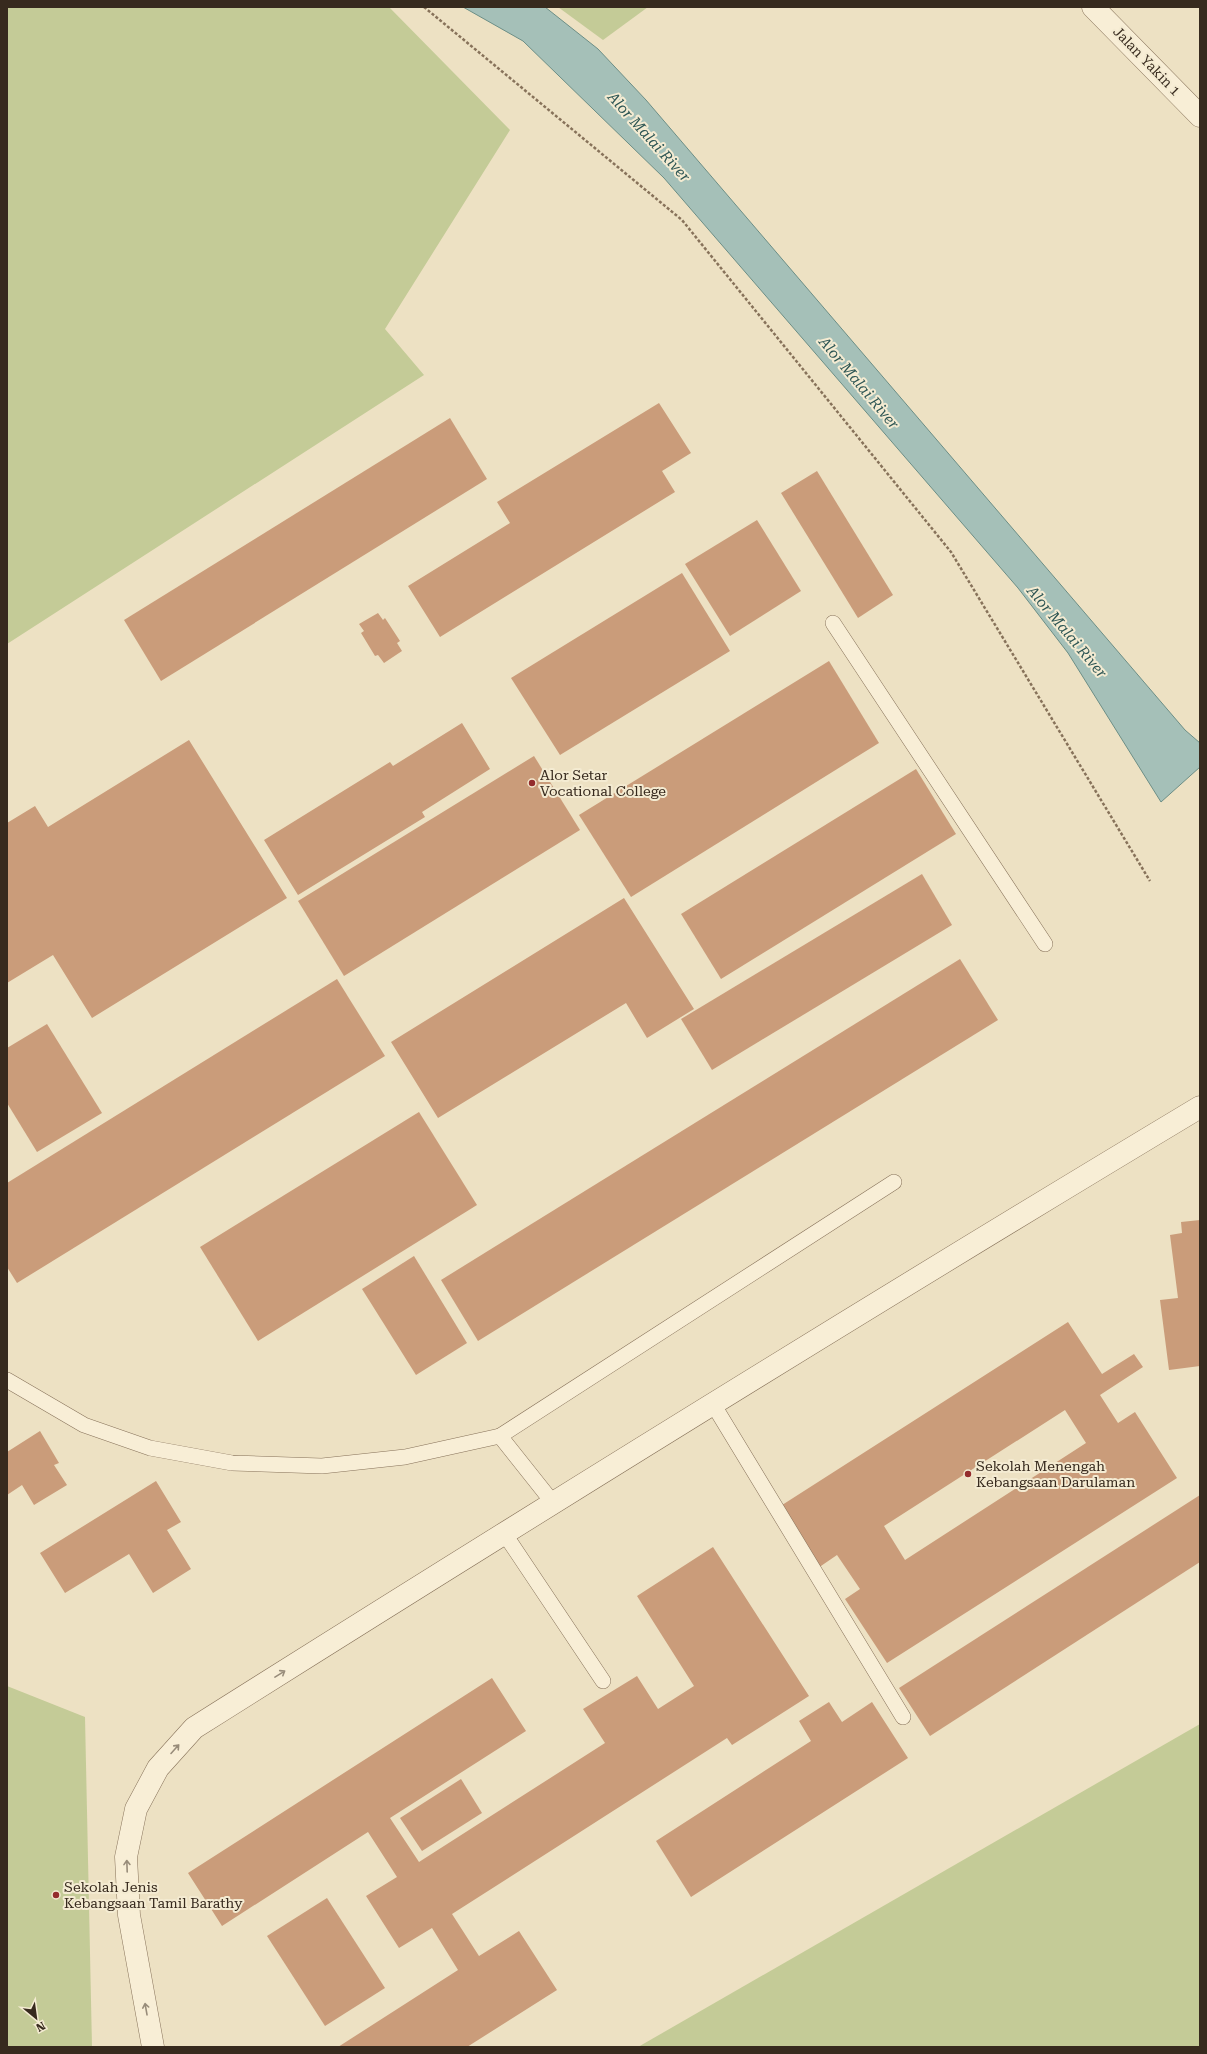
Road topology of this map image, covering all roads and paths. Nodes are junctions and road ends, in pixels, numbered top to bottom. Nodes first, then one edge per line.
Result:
1 (424, 7) edge
2 (1093, 7) edge
3 (1200, 116) edge
4 (833, 623) dead end
5 (1150, 881) dead end
6 (1045, 944) dead end
7 (1200, 1107) edge
8 (894, 1182) dead end
9 (7, 1380) edge
10 (713, 1404) junction
11 (500, 1436) junction
12 (554, 1504) junction
13 (504, 1533) junction
14 (603, 1681) dead end
15 (902, 1717) dead end
16 (153, 2047) edge

1 - 5 path
2 - 3 street, Jalan Yakin 1
4 - 6 lane
7 - 10 street
8 - 11 lane
9 - 11 lane
10 - 12 street
10 - 15 lane
11 - 12 lane
12 - 13 street
13 - 14 lane
16 -> 13 street

